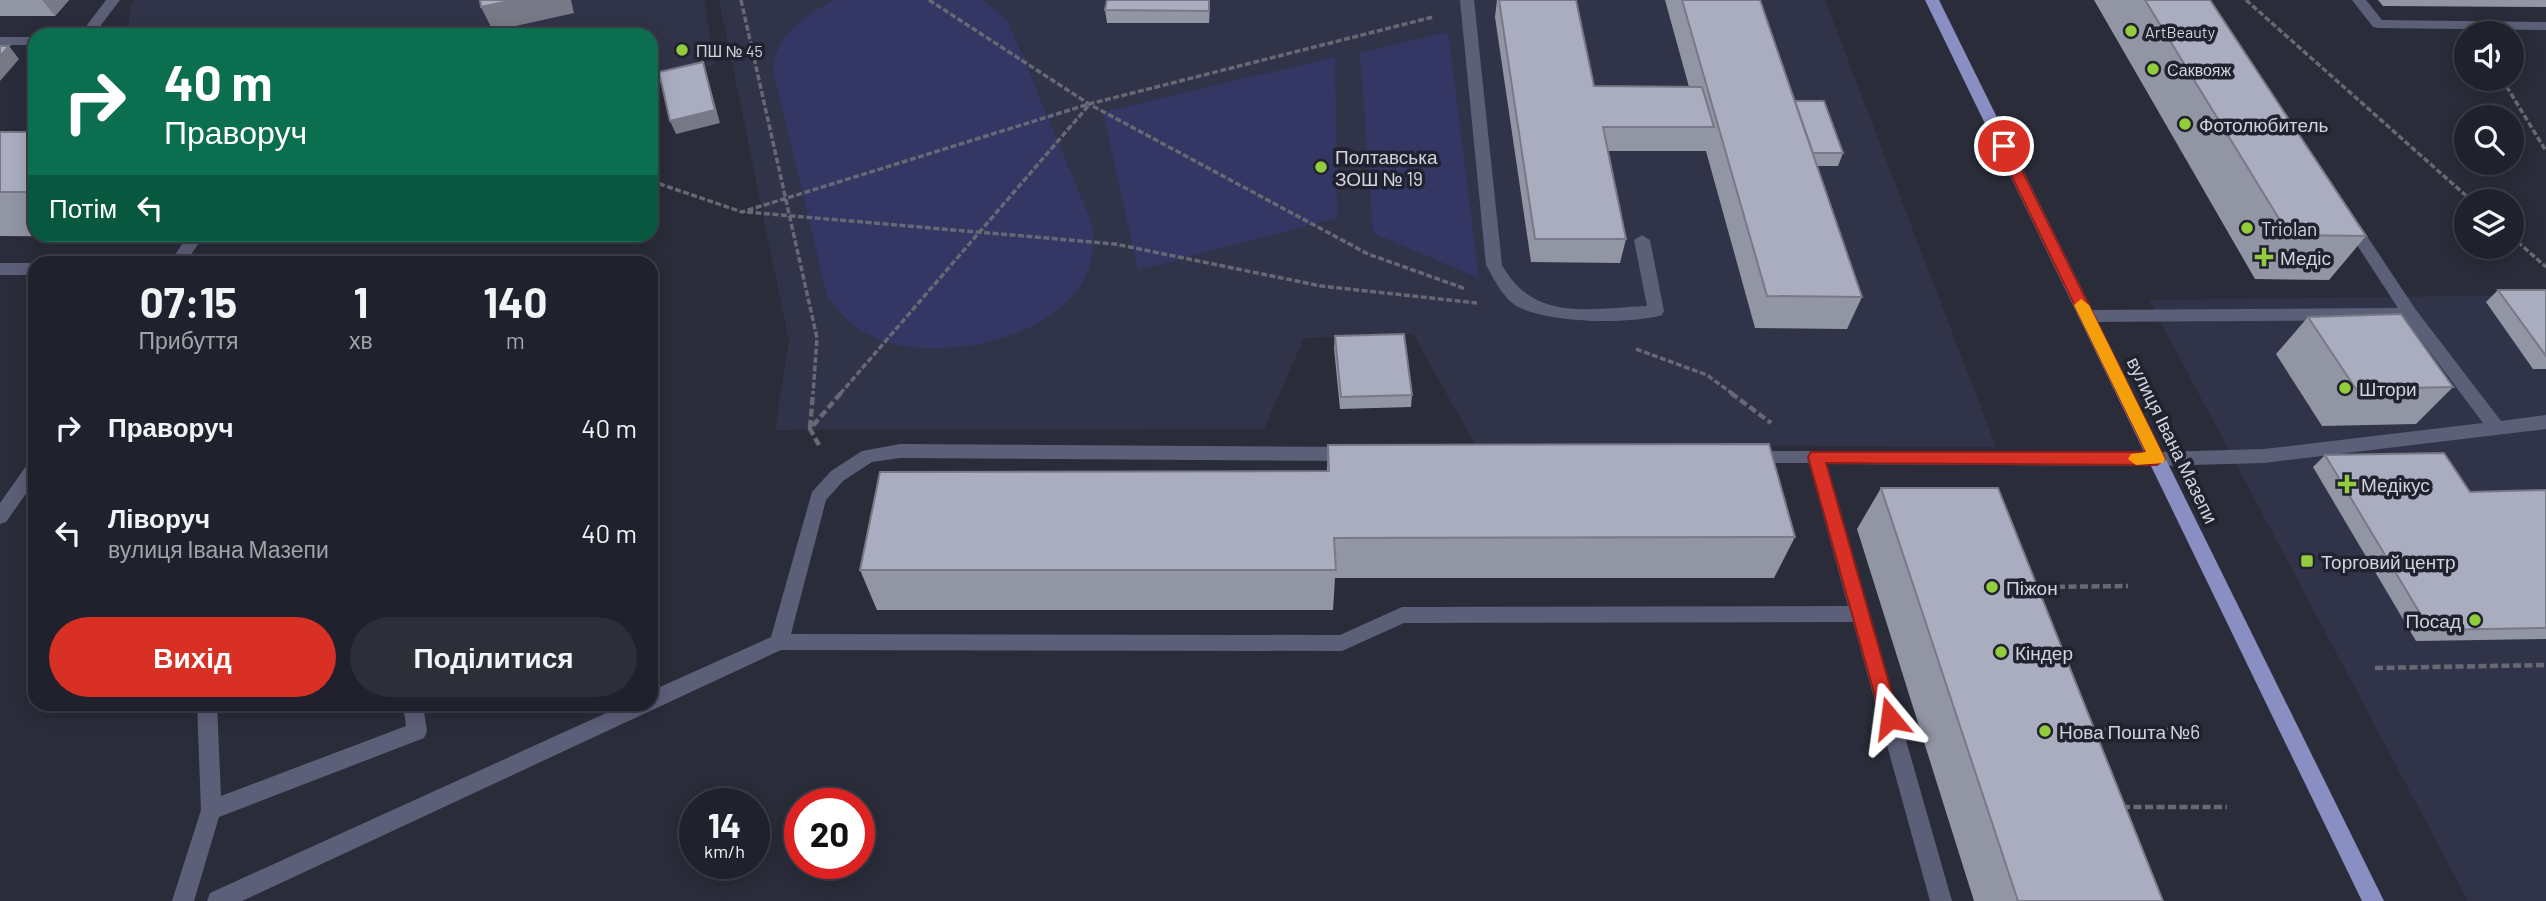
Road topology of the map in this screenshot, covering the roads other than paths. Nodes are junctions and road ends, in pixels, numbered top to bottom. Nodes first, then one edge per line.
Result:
1 (113, 0) edge
2 (1932, 0) edge
3 (2359, 0) edge
4 (1468, 4) edge
5 (2546, 26) edge
6 (94, 28) edge
7 (0, 41) edge
8 (28, 41) edge
9 (2338, 204) edge
10 (1642, 240) dead end
11 (0, 268) edge
12 (28, 269) edge
13 (2410, 314) junction
14 (2087, 316) junction
15 (2546, 422) edge
16 (2497, 428) junction
17 (1372, 454) edge
18 (1733, 456) edge
19 (1816, 457) junction
20 (2157, 459) junction
21 (28, 477) edge
22 (0, 517) edge
23 (1861, 614) junction
24 (779, 642) junction
25 (658, 698) edge
26 (207, 711) edge
27 (414, 711) edge
28 (630, 711) edge
29 (211, 810) junction
30 (183, 901) edge
31 (218, 901) edge
32 (1941, 901) edge
33 (2373, 901) edge

1 - 6 lane
2 - 14 main road, вулиця Івана Мазепи
3 - 5 lane
4 - 10 lane
7 - 8 lane
9 - 13 lane
11 - 12 lane
13 - 14 lane
13 - 16 lane
14 - 20 main road, вулиця Івана Мазепи
15 - 16 lane
16 - 20 lane
17 - 24 lane
18 - 19 lane
19 - 20 lane
19 - 23 lane
20 - 33 main road, вулиця Івана Мазепи
21 - 22 lane
23 - 24 lane
23 - 32 lane
24 - 25 lane
26 - 29 lane
27 - 29 lane
28 - 31 lane
29 - 30 lane

